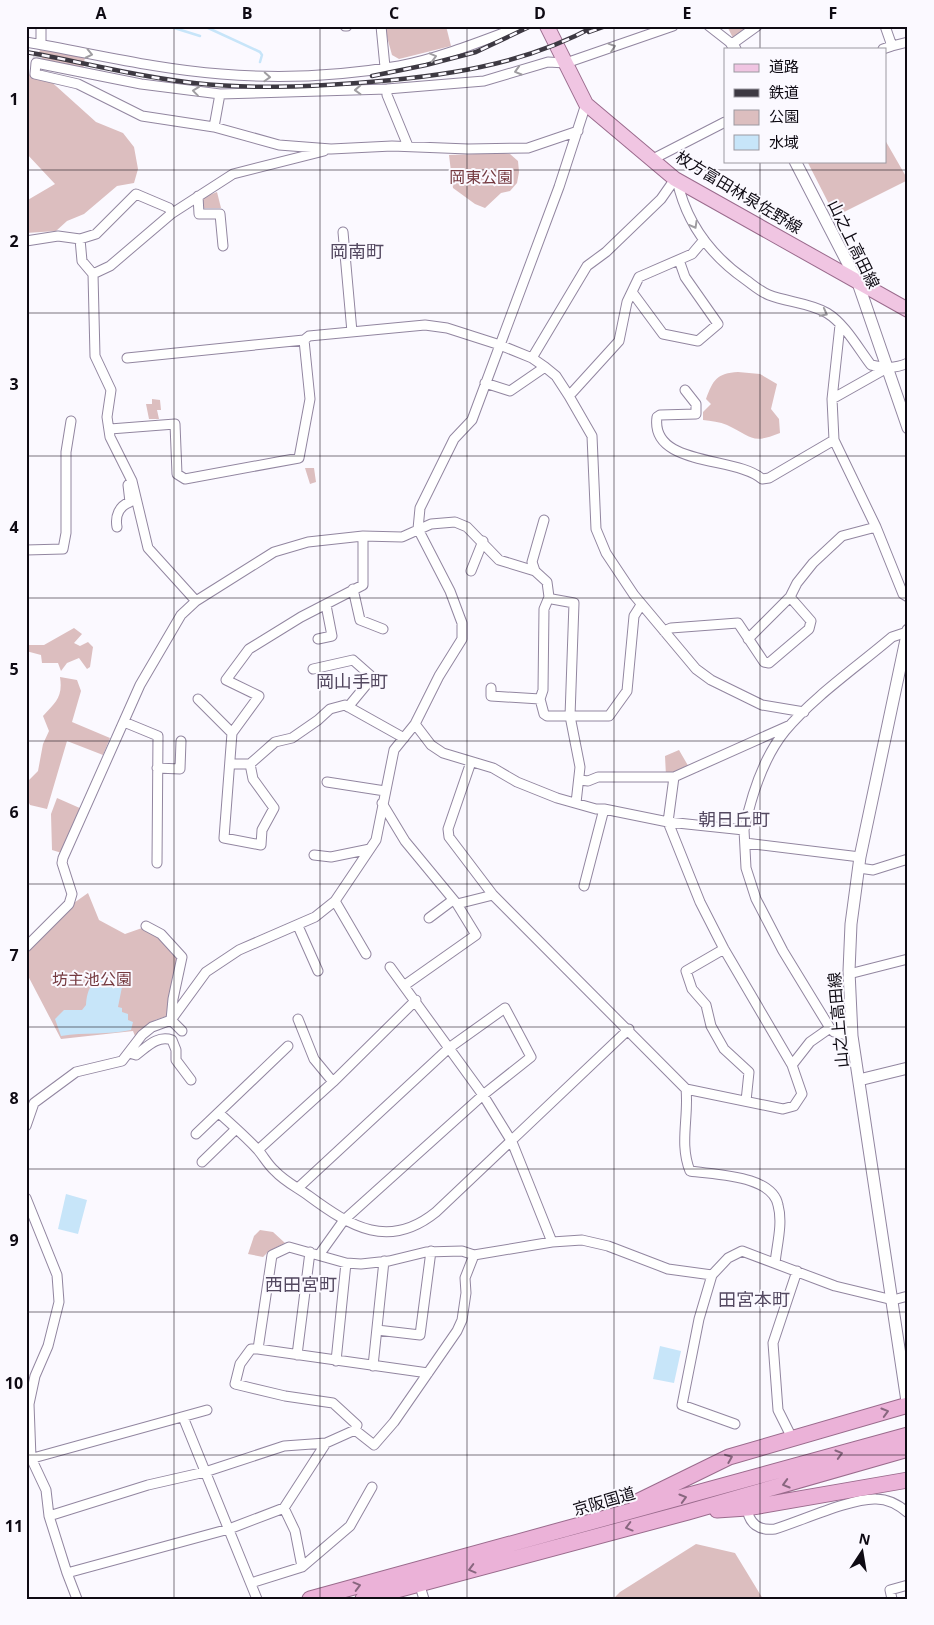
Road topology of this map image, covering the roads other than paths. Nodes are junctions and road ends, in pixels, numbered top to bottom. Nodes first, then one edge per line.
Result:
1 (41, 26) edge
2 (382, 26) edge
3 (522, 26) edge
4 (547, 26) edge
5 (674, 26) edge
6 (708, 26) edge
7 (758, 26) edge
8 (885, 26) edge
9 (26, 42) edge
10 (908, 42) edge
11 (41, 44) junction
12 (733, 47) edge
13 (887, 47) edge
14 (566, 63) junction
15 (385, 67) junction
16 (387, 90) junction
17 (220, 94) junction
18 (586, 104) junction
19 (724, 123) edge
20 (214, 127) junction
21 (578, 131) junction
22 (408, 146) junction
23 (331, 149) junction
24 (653, 159) junction
25 (796, 162) edge
26 (676, 179) junction
27 (198, 196) junction
28 (172, 214) junction
29 (343, 232) dead end
30 (80, 239) junction
31 (26, 241) edge
32 (703, 241) junction
33 (223, 246) dead end
34 (679, 260) junction
35 (93, 274) junction
36 (858, 283) junction
37 (632, 292) junction
38 (908, 310) edge
39 (840, 325) junction
40 (352, 332) junction
41 (304, 340) junction
42 (500, 345) junction
43 (127, 358) dead end
44 (532, 358) junction
45 (908, 363) edge
46 (545, 367) junction
47 (888, 368) junction
48 (485, 383) junction
49 (686, 390) dead end
50 (569, 396) junction
51 (832, 399) junction
52 (71, 422) dead end
53 (908, 428) edge
54 (110, 430) junction
55 (834, 440) junction
56 (132, 481) junction
57 (544, 520) dead end
58 (876, 526) junction
59 (118, 527) dead end
60 (418, 529) junction
61 (363, 536) junction
62 (483, 541) junction
63 (26, 550) edge
64 (471, 571) dead end
65 (535, 571) junction
66 (353, 590) junction
67 (790, 596) junction
68 (549, 597) junction
69 (908, 597) edge
70 (196, 601) junction
71 (326, 605) junction
72 (641, 605) junction
73 (383, 629) dead end
74 (664, 631) junction
75 (908, 631) edge
76 (318, 639) dead end
77 (748, 639) junction
78 (313, 670) dead end
79 (903, 675) edge
80 (491, 696) dead end
81 (198, 698) dead end
82 (540, 699) junction
83 (348, 707) junction
84 (804, 712) junction
85 (570, 716) junction
86 (124, 722) junction
87 (415, 724) junction
88 (792, 724) junction
89 (232, 733) junction
90 (404, 738) junction
91 (181, 741) dead end
92 (471, 762) junction
93 (230, 764) junction
94 (250, 764) junction
95 (157, 768) junction
96 (674, 777) junction
97 (580, 780) junction
98 (327, 782) dead end
99 (385, 791) junction
100 (382, 803) junction
101 (576, 803) junction
102 (604, 808) junction
103 (668, 822) junction
104 (744, 830) junction
105 (745, 843) junction
106 (370, 849) junction
107 (314, 856) dead end
108 (908, 859) edge
109 (156, 863) dead end
110 (860, 863) junction
111 (584, 886) dead end
112 (493, 895) junction
113 (335, 901) junction
114 (455, 902) junction
115 (429, 918) dead end
116 (146, 926) dead end
117 (298, 926) junction
118 (169, 927) dead end
119 (161, 934) junction
120 (26, 947) edge
121 (724, 949) junction
122 (366, 954) dead end
123 (908, 959) edge
124 (390, 967) dead end
125 (318, 971) dead end
126 (849, 974) junction
127 (405, 985) junction
128 (416, 1000) junction
129 (171, 1020) junction
130 (298, 1020) dead end
131 (830, 1028) junction
132 (629, 1030) junction
133 (182, 1031) dead end
134 (852, 1036) junction
135 (288, 1046) dead end
136 (449, 1048) junction
137 (129, 1052) junction
138 (792, 1065) junction
139 (908, 1068) edge
140 (192, 1080) dead end
141 (859, 1080) junction
142 (333, 1082) junction
143 (686, 1089) junction
144 (482, 1094) junction
145 (746, 1101) junction
146 (219, 1113) junction
147 (26, 1126) edge
148 (236, 1129) junction
149 (196, 1134) dead end
150 (512, 1142) junction
151 (258, 1150) junction
152 (202, 1162) dead end
153 (298, 1188) junction
154 (26, 1198) edge
155 (344, 1220) junction
156 (552, 1242) junction
157 (431, 1251) junction
158 (314, 1254) junction
159 (474, 1255) junction
160 (384, 1261) junction
161 (346, 1263) junction
162 (775, 1263) junction
163 (797, 1271) junction
164 (712, 1275) junction
165 (908, 1296) edge
166 (893, 1300) junction
167 (377, 1330) junction
168 (258, 1349) junction
169 (297, 1355) junction
170 (336, 1361) junction
171 (374, 1366) junction
172 (428, 1373) junction
173 (30, 1374) edge
174 (906, 1382) edge
175 (28, 1403) edge
176 (907, 1406) edge
177 (207, 1410) dead end
178 (183, 1417) junction
179 (735, 1424) dead end
180 (355, 1430) junction
181 (908, 1435) edge
182 (792, 1438) junction
183 (326, 1443) junction
184 (908, 1449) edge
185 (865, 1454) junction
186 (29, 1459) edge
187 (205, 1472) junction
188 (908, 1480) edge
189 (372, 1487) dead end
190 (284, 1508) junction
191 (747, 1508) junction
192 (688, 1512) junction
193 (908, 1513) edge
194 (49, 1516) junction
195 (228, 1529) junction
196 (506, 1547) junction
197 (302, 1567) junction
198 (67, 1573) junction
199 (419, 1583) junction
200 (251, 1584) junction
201 (908, 1585) edge
202 (77, 1599) edge
203 (257, 1599) edge
204 (310, 1599) edge
205 (363, 1599) edge
206 (424, 1599) edge
207 (892, 1599) edge

1 - 11 street
2 - 15 street
15 -> 3 street
4 - 14 main road, 枚方富田林泉佐野線
14 -> 5 street
6 - 12 street
7 - 12 street
8 - 13 street
9 - 11 street
10 - 13 street
11 -> 15 street
14 -> 16 street
14 - 18 main road, 枚方富田林泉佐野線
16 -> 17 street
16 - 22 street
17 - 20 street
17 -> 20 street
18 - 21 street
18 - 24 main road, 枚方富田林泉佐野線
19 - 24 street
20 - 23 street
21 - 22 street
21 - 42 street
22 - 23 street
23 - 27 street
24 - 26 main road, 枚方富田林泉佐野線
25 - 36 street, 山之上高田線
26 -> 32 street
26 - 36 main road, 枚方富田林泉佐野線
26 - 44 street
27 - 28 street
27 - 33 street
28 - 30 street
28 - 35 street
29 - 40 street
30 - 31 street
30 - 35 street
32 - 34 street
32 -> 39 street
34 - 37 street
34 - 37 street
35 - 54 street
36 - 38 main road, 枚方富田林泉佐野線
36 - 47 street, 山之上高田線
37 - 50 street
39 - 47 street
39 - 51 street
40 - 41 street
40 - 42 street
41 - 43 street
41 - 54 street
42 - 44 street
42 - 48 street
44 - 46 street
45 - 47 street
46 - 48 street
46 - 50 street
47 - 51 street
47 - 53 street, 山之上高田線
48 - 60 street
49 - 55 street
50 - 72 street
51 - 55 street
52 - 63 street
54 - 56 street
55 - 58 street
56 - 59 street
56 - 70 street
57 - 65 street
58 - 67 street
58 - 69 street
60 - 61 street
60 - 62 street
60 - 87 street
61 - 66 street
61 - 70 street
62 - 64 street
62 - 65 street
65 - 68 street
66 - 71 street
66 - 73 street
67 - 77 street
67 - 77 street
68 - 82 street
68 - 85 street
70 - 86 street
71 - 76 street
71 - 89 street
72 - 74 street
72 - 85 street
74 - 77 street
74 - 84 street
75 - 79 street, 山之上高田線
75 - 84 street
78 - 83 street
79 - 110 street, 山之上高田線
80 - 82 street
81 - 89 street
82 - 85 street
83 - 90 street
83 - 94 street
84 - 88 street
85 - 97 street
86 - 95 street
86 - 120 street
87 - 90 street
87 - 92 street
88 - 96 street
88 - 104 street
89 - 93 street
90 - 99 street
91 - 95 street
92 - 101 street
92 - 112 street
93 - 94 street
93 - 94 street
95 - 109 street
96 - 97 street
96 - 103 street
97 - 101 street
98 - 99 street
99 - 100 street
100 - 106 street
100 - 114 street
101 - 102 street
102 - 103 street
102 - 111 street
103 - 104 street
103 - 121 street
104 - 105 street
105 - 110 street
105 - 131 street
106 - 107 street
106 - 113 street
108 - 110 street
110 - 126 street, 山之上高田線
112 - 114 street
112 - 132 street
113 - 117 street
113 - 122 street
114 - 115 street
114 - 127 street
116 - 119 street
117 - 125 street
117 - 129 street
118 - 119 street
119 - 129 street
121 - 138 street
121 - 145 street
123 - 126 street
124 - 127 street
126 - 134 street, 山之上高田線
127 - 128 street
128 - 136 street
128 - 142 street
129 - 133 street
129 - 137 street
130 - 142 street
131 - 134 street
131 - 138 street
132 - 143 street
132 - 150 street
134 - 141 street, 山之上高田線
135 - 146 street
136 - 144 street
136 - 144 street
136 - 153 street
137 - 140 street
137 - 147 street
138 - 145 street
139 - 141 street
141 - 166 street, 山之上高田線
142 - 151 street
143 - 145 street
143 - 162 street
144 - 150 street
144 - 155 street
146 - 148 street
146 - 149 street
148 - 151 street
148 - 152 street
150 - 155 street
150 - 156 street
151 - 153 street
153 - 155 street
154 - 173 street
155 - 158 street
156 - 159 street
156 - 164 street
157 - 159 street
157 - 160 street
157 - 167 street
158 - 161 street
158 - 168 street
158 - 169 street
159 - 172 street
160 - 161 street
160 - 167 street
161 - 170 street
162 - 163 street
162 - 164 street
163 - 166 street
163 - 182 street
164 - 179 street
165 - 166 street
166 - 174 street, 山之上高田線
167 - 171 street
168 - 169 street
168 - 180 street
169 - 170 street
170 - 171 street
171 - 172 street
172 - 180 street
173 - 175 street
174 - 176 street, 山之上高田線
175 - 186 street
182 -> 176 highway
177 - 178 street
178 - 186 street
178 - 187 street
180 - 183 street
181 - 185 highway, 京阪国道
196 -> 182 highway
183 - 187 street
183 - 190 street
184 - 185 highway, 京阪国道
185 -> 192 highway, 京阪国道
196 -> 185 highway, 京阪国道
186 - 194 street
187 - 194 street
187 - 195 street
188 - 191 highway
189 - 197 street
190 - 195 street
190 - 197 street
191 - 192 highway
191 - 193 street
192 -> 199 highway, 京阪国道
194 - 198 street
195 - 198 street
195 - 200 street
204 -> 196 highway, 京阪国道
197 - 200 street
198 - 202 street
199 - 205 highway, 京阪国道
199 - 206 street
200 - 203 street
201 - 207 street

